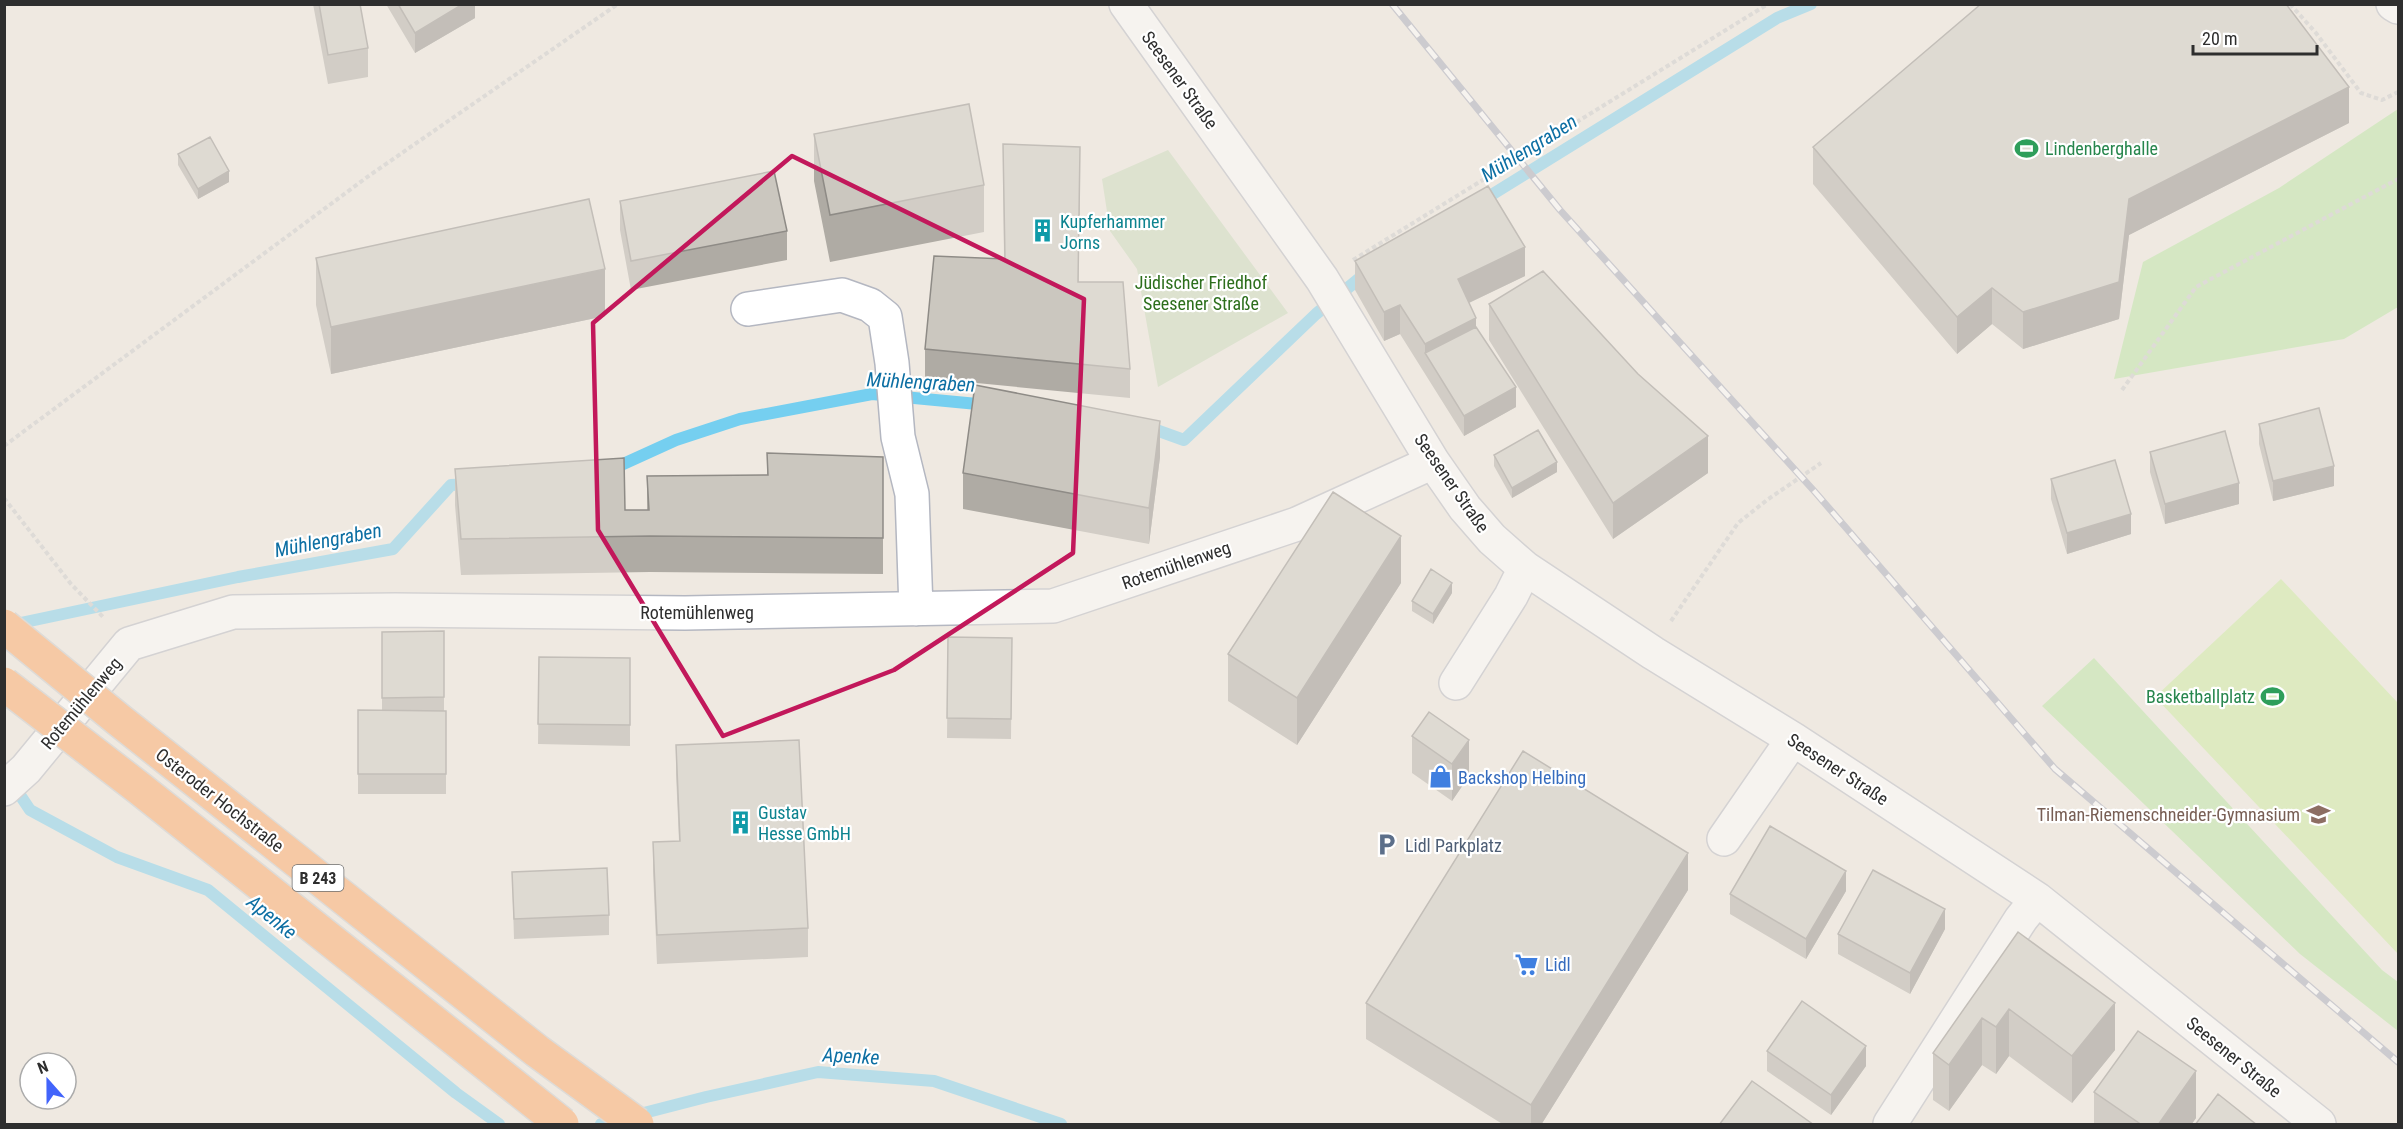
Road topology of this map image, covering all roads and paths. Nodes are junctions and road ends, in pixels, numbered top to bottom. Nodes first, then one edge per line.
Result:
1 (618, 4) edge
2 (1126, 4) edge
3 (1768, 4) edge
4 (2290, 4) edge
5 (2393, 4) edge
6 (2398, 7) edge
7 (2398, 92) edge
8 (2398, 179) edge
9 (1322, 279) junction
10 (748, 309) dead end
11 (2122, 390) dead end
12 (4, 446) edge
13 (1433, 462) junction
14 (1821, 464) dead end
15 (4, 498) edge
16 (1525, 568) junction
17 (916, 609) junction
18 (4, 626) edge
19 (129, 644) junction
20 (1653, 653) junction
21 (1456, 683) dead end
22 (4, 684) edge
23 (1793, 739) junction
24 (15, 779) edge
25 (1724, 839) dead end
26 (2037, 899) junction
27 (562, 1125) edge
28 (637, 1125) edge
29 (1890, 1125) edge
30 (2319, 1125) edge

1 - 12 path
2 - 9 street, Seesener Straße
3 - 9 path
4 - 7 path
5 - 6 street
8 - 11 path
9 - 13 street, Seesener Straße
10 - 17 street
13 - 16 street, Seesener Straße
13 - 17 street, Rotemühlenweg
14 - 20 path
15 - 19 path
16 - 20 street, Seesener Straße
16 - 21 street
17 - 19 street, Rotemühlenweg
18 - 28 highway, Osteroder Hochstraße / B 243, bridge
19 - 24 street, Rotemühlenweg
20 - 23 street, Seesener Straße
22 - 27 highway, B 243, bridge
23 - 25 street
23 - 26 street, Seesener Straße
26 - 29 street
26 - 30 street, Seesener Straße

